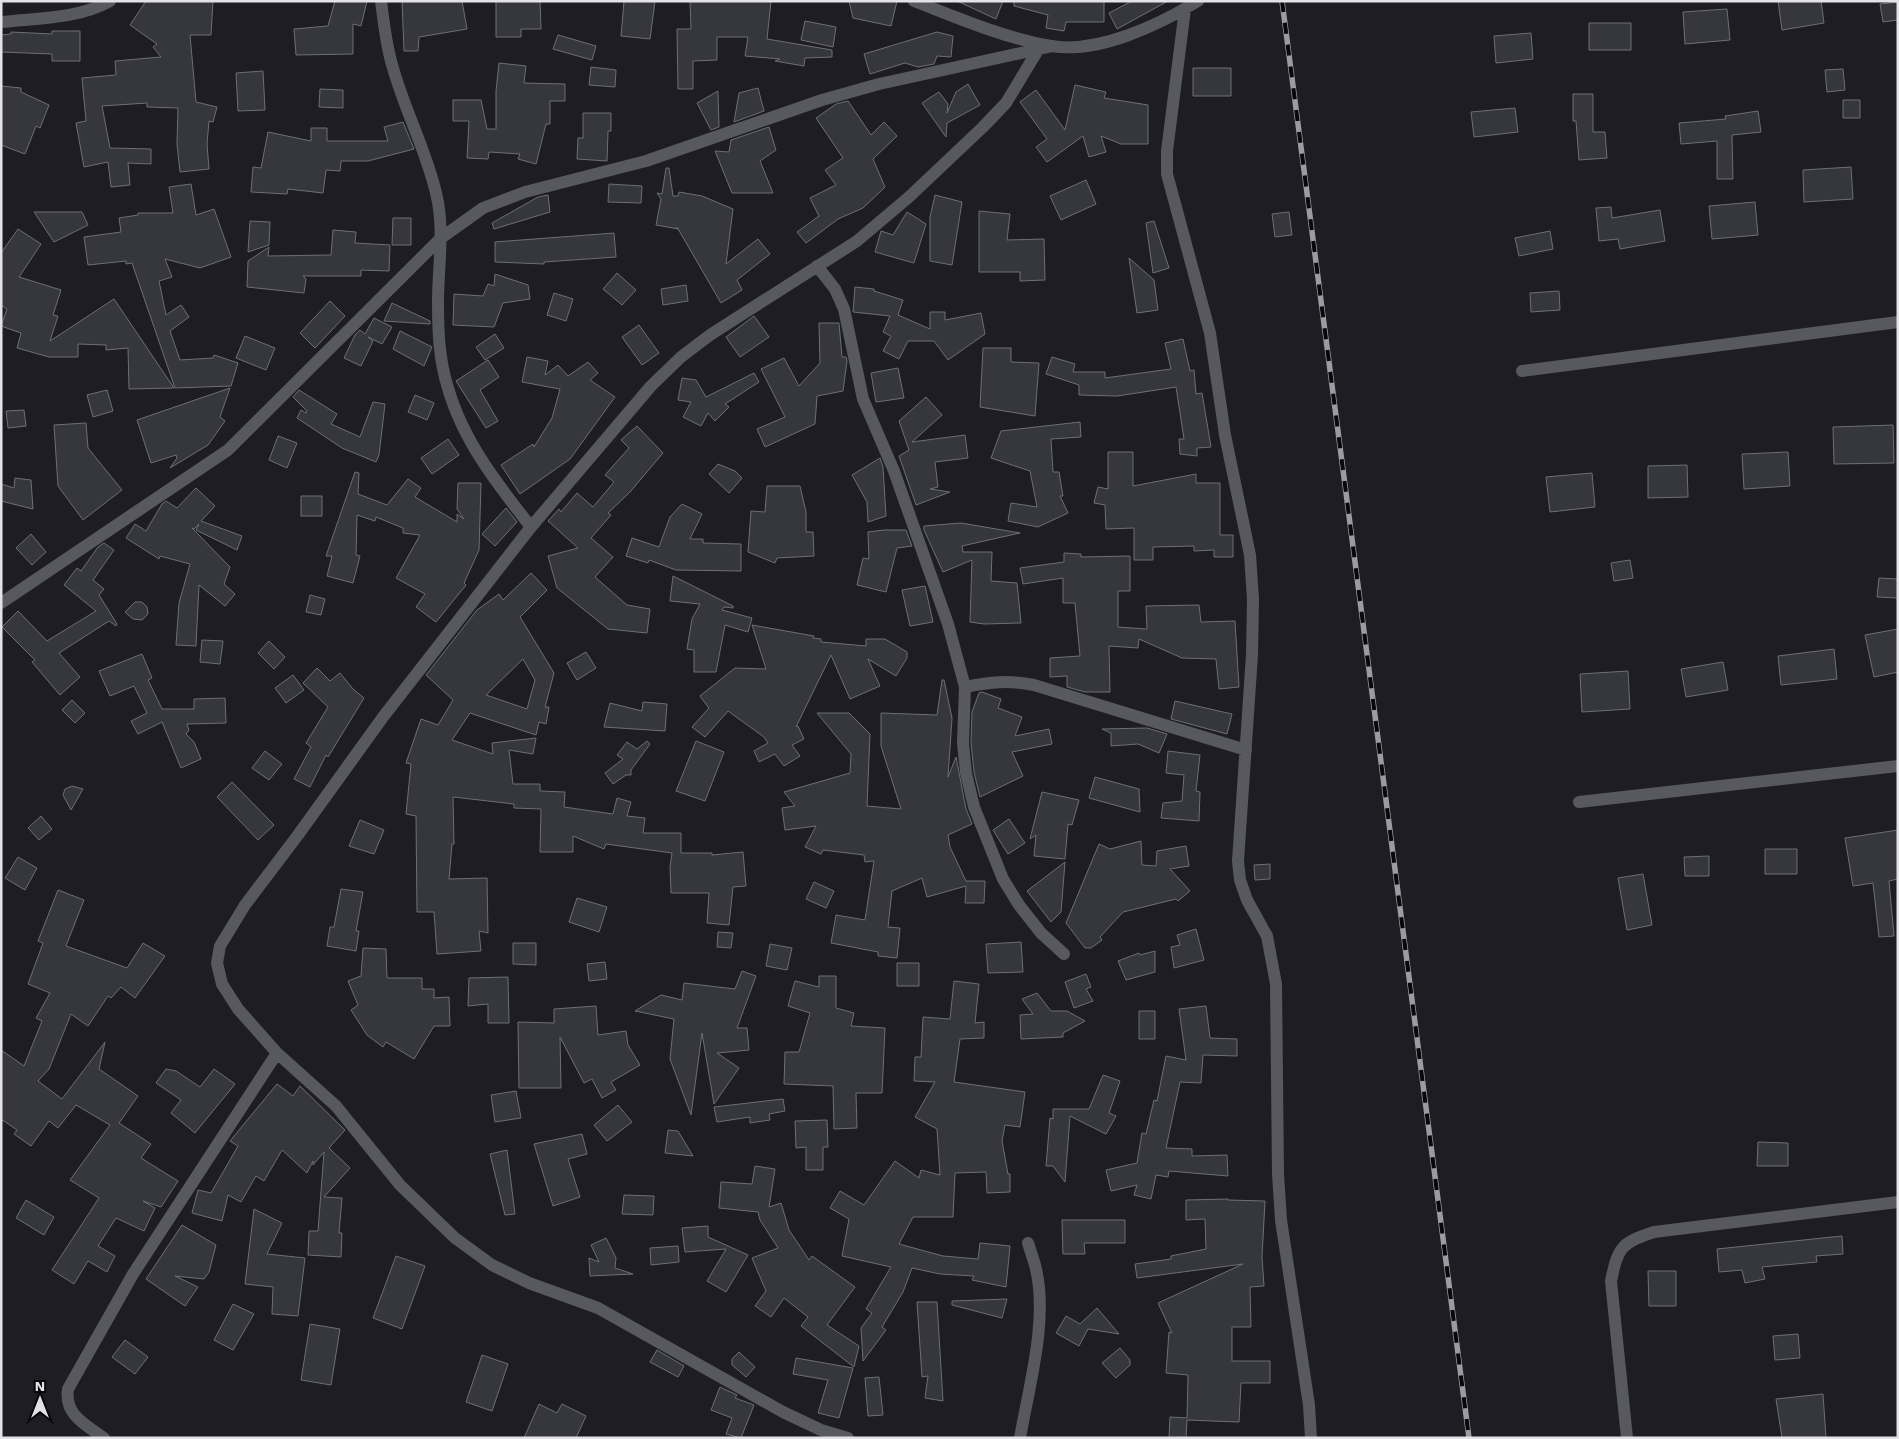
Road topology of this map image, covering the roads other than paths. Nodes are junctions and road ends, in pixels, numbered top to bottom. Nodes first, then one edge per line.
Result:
1 (110, 1) edge
2 (381, 1) edge
3 (914, 1) edge
4 (1198, 1) edge
5 (1185, 9) junction
6 (1, 22) edge
7 (1053, 46) junction
8 (1038, 50) junction
9 (441, 238) junction
10 (817, 266) junction
11 (1898, 322) edge
12 (1522, 371) dead end
13 (531, 526) junction
14 (1, 602) edge
15 (965, 687) junction
16 (1246, 750) junction
17 (1898, 766) edge
18 (1579, 802) dead end
19 (1064, 954) dead end
20 (277, 1054) junction
21 (1898, 1202) edge
22 (1028, 1244) dead end
23 (104, 1438) edge
24 (848, 1438) edge
25 (1020, 1438) edge
26 (1311, 1438) edge
27 (1627, 1438) edge

1 - 6 street
2 - 9 street
3 - 7 street
4 - 5 street
5 - 7 street
5 - 16 street
7 - 8 street
8 - 9 street
8 - 10 street
9 - 13 street
9 - 14 street
10 - 13 street
10 - 15 street
11 - 12 street
13 - 20 street
15 - 16 street
15 - 19 street
16 - 26 street
17 - 18 street
20 - 23 street
20 - 24 street
21 - 27 street
22 - 25 street

